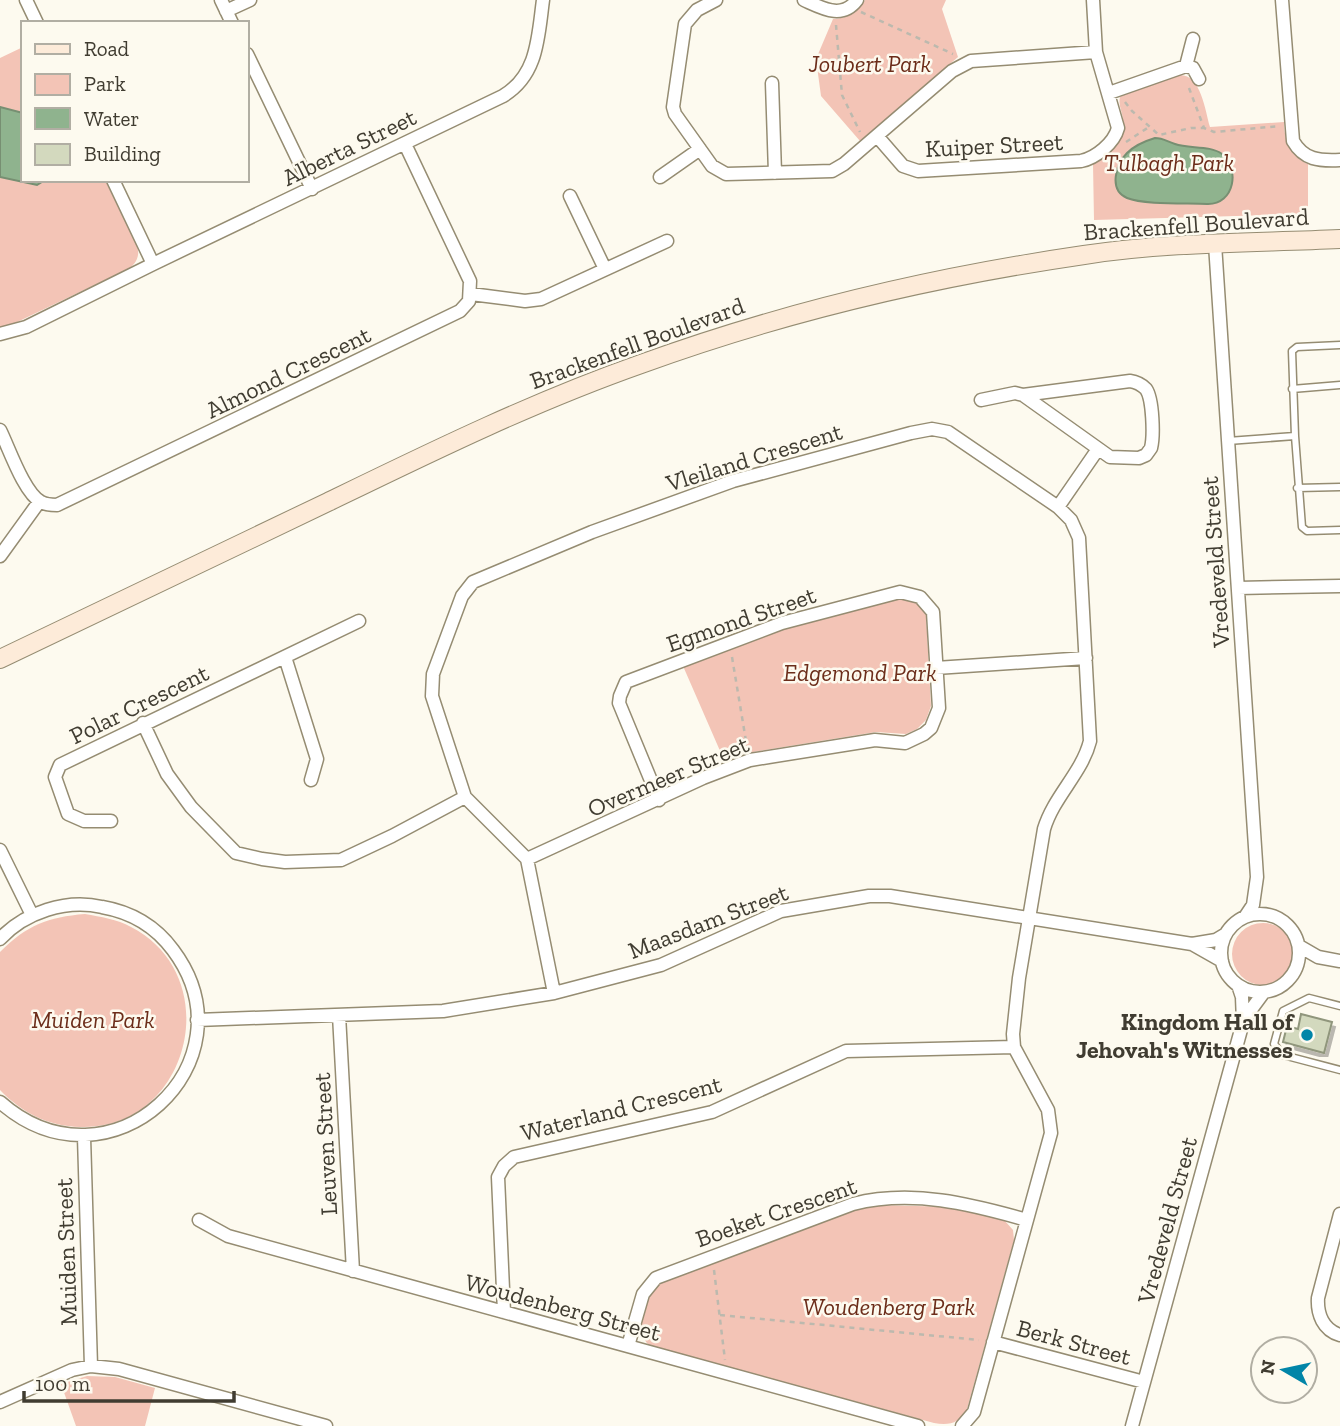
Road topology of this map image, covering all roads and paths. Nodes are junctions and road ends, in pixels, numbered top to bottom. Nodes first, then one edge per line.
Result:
1 (26, 0) edge
2 (250, 0) edge
3 (543, 0) edge
4 (714, 0) edge
5 (804, 0) edge
6 (1093, 0) edge
7 (1282, 0) edge
8 (856, 1) edge
9 (226, 11) edge
10 (834, 12) junction
11 (36, 21) edge
12 (1193, 39) dead end
13 (1096, 52) junction
14 (248, 56) edge
15 (963, 64) junction
16 (1182, 67) junction
17 (1199, 79) dead end
18 (772, 83) dead end
19 (1114, 91) junction
20 (1290, 127) junction
21 (1204, 128) junction
22 (877, 136) junction
23 (405, 144) junction
24 (867, 145) junction
25 (700, 149) junction
26 (1340, 160) edge
27 (775, 173) junction
28 (660, 177) dead end
29 (114, 182) edge
30 (312, 189) junction
31 (570, 196) dead end
32 (1340, 239) edge
33 (667, 240) dead end
34 (1215, 244) junction
35 (153, 264) junction
36 (605, 269) junction
37 (471, 294) junction
38 (0, 334) edge
39 (1340, 345) edge
40 (1340, 385) edge
41 (1292, 389) junction
42 (1023, 395) junction
43 (981, 400) dead end
44 (0, 430) edge
45 (1295, 436) junction
46 (1228, 441) junction
47 (1098, 449) junction
48 (1340, 487) edge
49 (1297, 488) junction
50 (39, 502) junction
51 (1058, 507) junction
52 (1340, 530) edge
53 (0, 556) edge
54 (1340, 586) edge
55 (1238, 588) junction
56 (359, 621) dead end
57 (729, 642) junction
58 (285, 657) junction
59 (1086, 658) junction
60 (0, 659) edge
61 (936, 668) junction
62 (143, 723) junction
63 (750, 760) junction
64 (311, 780) dead end
65 (465, 797) junction
66 (659, 800) junction
67 (111, 821) dead end
68 (0, 850) edge
69 (527, 859) junction
70 (1257, 877) junction
71 (32, 915) junction
72 (1269, 915) junction
73 (1245, 917) junction
74 (1030, 918) junction
75 (1226, 934) junction
76 (0, 939) edge
77 (1192, 944) junction
78 (1299, 946) junction
79 (1334, 960) edge
80 (1222, 961) junction
81 (1295, 970) junction
82 (1238, 985) junction
83 (1264, 992) junction
84 (554, 993) junction
85 (1340, 1006) edge
86 (339, 1015) junction
87 (197, 1020) junction
88 (1242, 1026) junction
89 (1014, 1047) junction
90 (1340, 1070) edge
91 (0, 1102) edge
92 (84, 1137) junction
93 (1340, 1214) edge
94 (199, 1220) dead end
95 (1027, 1220) junction
96 (712, 1256) junction
97 (353, 1270) junction
98 (504, 1312) junction
99 (720, 1315) junction
100 (1340, 1335) edge
101 (993, 1342) junction
102 (628, 1346) junction
103 (90, 1366) junction
104 (727, 1373) junction
105 (1144, 1382) junction
106 (0, 1402) edge
107 (326, 1426) edge
108 (918, 1426) edge
109 (962, 1426) edge
110 (1132, 1426) edge

1 - 11 street
2 - 9 street
3 - 23 street, Alberta Street
4 - 25 street
5 - 10 street
6 - 13 street, Kuiper Street
7 - 20 street
8 - 10 street
8 - 15 path
10 - 24 path
12 - 16 street
13 - 15 street
13 - 19 street, Kuiper Street
14 - 30 street
15 - 22 street
16 - 17 street
16 - 19 street
16 - 21 path
18 - 27 street
19 - 21 path
19 - 22 street, Kuiper Street
20 - 21 path
20 - 26 street
22 - 24 street
23 - 30 street, Alberta Street
23 - 37 street
24 - 27 street
25 - 27 street
25 - 28 street
29 - 35 street
30 - 35 street, Alberta Street
31 - 36 street
32 - 34 street, Brackenfell Boulevard
33 - 36 street
34 - 46 street, Vredeveld Street
34 - 60 street, Brackenfell Boulevard
35 - 38 street, Alberta Street
36 - 37 street
37 - 50 street, Almond Crescent
39 - 41 lane
40 - 41 lane
41 - 45 lane
42 - 43 street
42 - 47 street
42 - 47 street
44 - 50 street
45 - 46 lane
45 - 49 lane
46 - 55 street, Vredeveld Street
47 - 51 street
48 - 49 lane
49 - 52 lane
50 - 53 street
51 - 59 street, Vleiland Crescent
51 - 65 street, Vleiland Crescent
54 - 55 street
55 - 70 street, Vredeveld Street
56 - 58 street, Polar Crescent
57 - 61 street, Egmond Street
57 - 63 path
57 - 66 street, Egmond Street
58 - 62 street, Polar Crescent
58 - 64 street
59 - 61 street
59 - 74 street, Vleiland Crescent
61 - 63 street, Overmeer Street
62 - 65 street
62 - 67 street, Polar Crescent
63 - 66 street, Overmeer Street
65 - 69 street, Vleiland Crescent
66 - 69 street, Overmeer Street
68 - 71 street
69 - 84 street
70 - 72 street, Vredeveld Street
70 - 73 street, Vredeveld Street
71 - 76 street
71 - 87 street
72 - 73 street
72 - 78 street
73 - 75 street
74 - 77 street, Maasdam Street
74 - 84 street, Maasdam Street
74 - 89 street
75 - 77 street, Maasdam Street
75 - 80 street
77 - 80 street, Maasdam Street
78 - 79 street
78 - 81 street
79 - 81 street
80 - 82 street
81 - 83 street
82 - 83 street
82 - 88 street, Vredeveld Street
83 - 88 street, Vredeveld Street
84 - 86 street, Maasdam Street
85 - 90 lane
86 - 87 street, Maasdam Street
86 - 97 street, Leuven Street
87 - 92 street
88 - 105 street, Vredeveld Street
89 - 95 street
89 - 98 street, Waterland Crescent
91 - 92 street
92 - 103 street, Muiden Street
93 - 100 street
94 - 97 street, Woudenberg Street
95 - 96 street, Boeket Crescent
95 - 101 street
96 - 99 path
96 - 102 street, Boeket Crescent
97 - 98 street, Woudenberg Street
98 - 102 street, Woudenberg Street
99 - 101 path
99 - 104 path
101 - 105 street, Berk Street
101 - 109 street
102 - 104 street, Woudenberg Street
103 - 106 street
103 - 107 street
104 - 108 street, Woudenberg Street
105 - 110 street, Vredeveld Street

